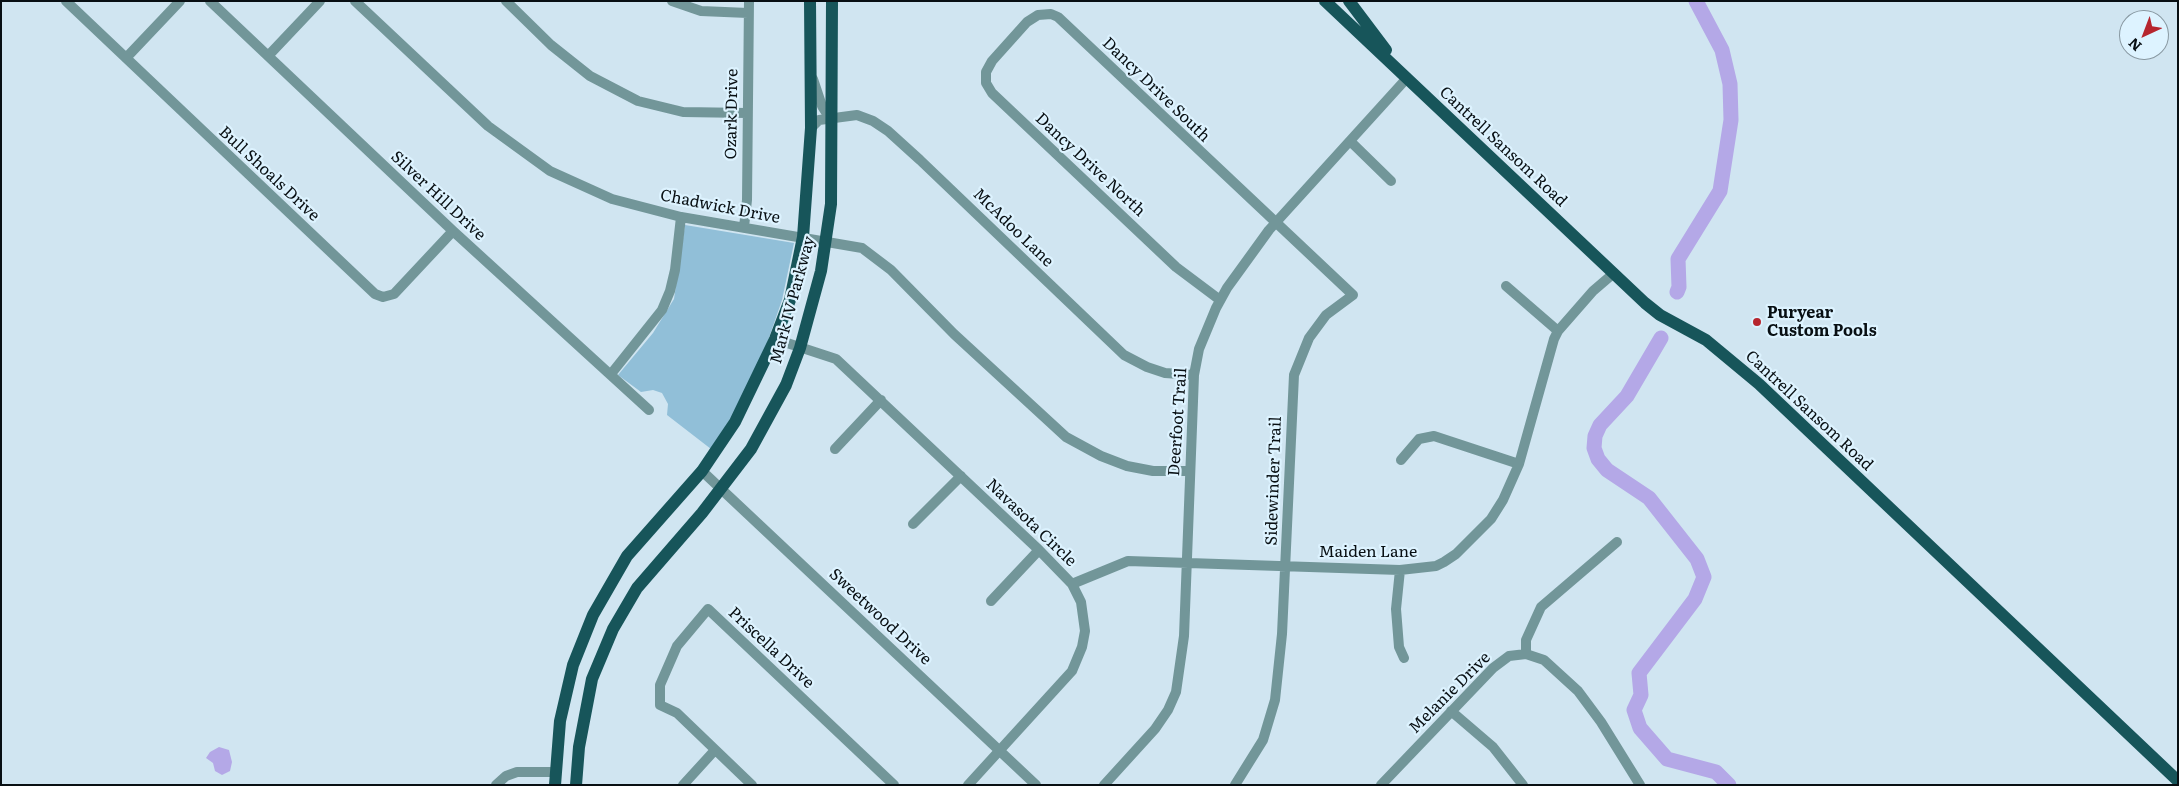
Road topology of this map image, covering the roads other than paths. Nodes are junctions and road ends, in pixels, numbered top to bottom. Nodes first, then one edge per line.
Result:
1 (66, 1) edge
2 (180, 1) edge
3 (210, 1) edge
4 (320, 1) edge
5 (355, 1) edge
6 (506, 1) edge
7 (672, 1) edge
8 (749, 1) edge
9 (810, 1) edge
10 (832, 1) edge
11 (1325, 1) edge
12 (1349, 1) edge
13 (748, 13) junction
14 (1012, 38) joint
15 (268, 56) junction
16 (126, 58) junction
17 (810, 71) junction
18 (1407, 78) junction
19 (748, 113) junction
20 (831, 120) junction
21 (811, 128) junction
22 (1350, 141) junction
23 (1391, 181) dead end
24 (681, 217) junction
25 (1274, 224) junction
26 (744, 227) junction
27 (453, 231) junction
28 (802, 237) junction
29 (826, 241) junction
30 (1614, 273) junction
31 (1506, 286) dead end
32 (1220, 300) junction
33 (1558, 331) junction
34 (775, 339) junction
35 (800, 348) junction
36 (611, 374) junction
37 (1194, 375) junction
38 (881, 400) junction
39 (649, 410) dead end
40 (835, 449) dead end
41 (1401, 460) dead end
42 (1519, 464) junction
43 (702, 471) junction
44 (1189, 471) junction
45 (961, 476) junction
46 (721, 489) junction
47 (913, 524) dead end
48 (1617, 542) dead end
49 (1039, 550) junction
50 (1186, 562) junction
51 (1286, 565) junction
52 (1400, 570) junction
53 (1072, 584) junction
54 (991, 601) dead end
55 (1526, 654) junction
56 (1404, 658) dead end
57 (1451, 711) junction
58 (715, 750) junction
59 (1000, 750) junction
60 (555, 778) edge
61 (2178, 781) edge
62 (1383, 784) edge
63 (496, 785) edge
64 (576, 785) edge
65 (683, 785) edge
66 (752, 785) edge
67 (894, 785) edge
68 (968, 785) edge
69 (1036, 785) edge
70 (1104, 785) edge
71 (1235, 785) edge
72 (1523, 785) edge
73 (1640, 785) edge

1 - 16 street, Bull Shoals Drive
2 - 16 street
3 - 15 street, Silver Hill Drive
4 - 15 street
5 - 24 street, Chadwick Drive
6 - 19 street
7 - 13 street
8 - 13 street, Ozark Drive
9 - 17 main road, Mark IV Parkway
10 - 20 main road, Mark IV Parkway
11 - 18 main road, Cantrell Sansom Road
12 - 18 main road, Cantrell Sansom Road
13 - 19 street, Ozark Drive
14 - 25 street, Dancy Drive South
14 - 32 street, Dancy Drive North
15 - 27 street, Silver Hill Drive
16 - 27 street, Bull Shoals Drive
17 - 20 street
17 - 21 main road, Mark IV Parkway
18 - 22 street, Deerfoot Trail
18 - 30 main road, Cantrell Sansom Road
19 - 26 street, Ozark Drive
20 - 21 street, McAdoo Lane
20 - 29 main road, Mark IV Parkway
20 - 37 street, McAdoo Lane
21 - 28 main road, Mark IV Parkway
22 - 23 street
22 - 25 street, Deerfoot Trail
24 - 26 street, Chadwick Drive
24 - 36 street
25 - 32 street, Deerfoot Trail
25 - 51 street, Sidewinder Trail
26 - 28 street, Chadwick Drive
27 - 36 street, Silver Hill Drive
28 - 29 street, Chadwick Drive
28 - 34 main road, Mark IV Parkway
29 - 35 main road, Mark IV Parkway
29 - 44 street, Chadwick Drive
30 - 33 street, Maiden Lane
30 - 61 main road, Cantrell Sansom Road
31 - 33 street
32 - 37 street, Deerfoot Trail
33 - 42 street, Maiden Lane
34 - 35 street, Navasota Circle
34 - 43 main road, Mark IV Parkway
35 - 38 street, Navasota Circle
35 - 46 main road, Mark IV Parkway
36 - 39 street, Silver Hill Drive
37 - 44 street, Deerfoot Trail
38 - 40 street
38 - 45 street, Navasota Circle
41 - 42 street
42 - 52 street, Maiden Lane
43 - 46 street, Sweetwood Drive
43 - 60 main road, Mark IV Parkway
44 - 50 street, Deerfoot Trail
45 - 47 street
45 - 49 street, Navasota Circle
46 - 59 street, Sweetwood Drive
46 - 64 main road, Mark IV Parkway
48 - 55 street
49 - 53 street, Navasota Circle
49 - 54 street
50 - 51 street, Maiden Lane
50 - 53 street, Maiden Lane
50 - 70 street, Deerfoot Trail
51 - 52 street, Maiden Lane
51 - 71 street, Sidewinder Trail
52 - 56 street
53 - 59 street, Navasota Circle
55 - 57 street, Melanie Drive
55 - 73 street
57 - 62 street, Melanie Drive
57 - 72 street
58 - 65 street
58 - 66 street
58 - 67 street, Priscella Drive
59 - 68 street, Navasota Circle
59 - 69 street, Sweetwood Drive
60 - 63 street

